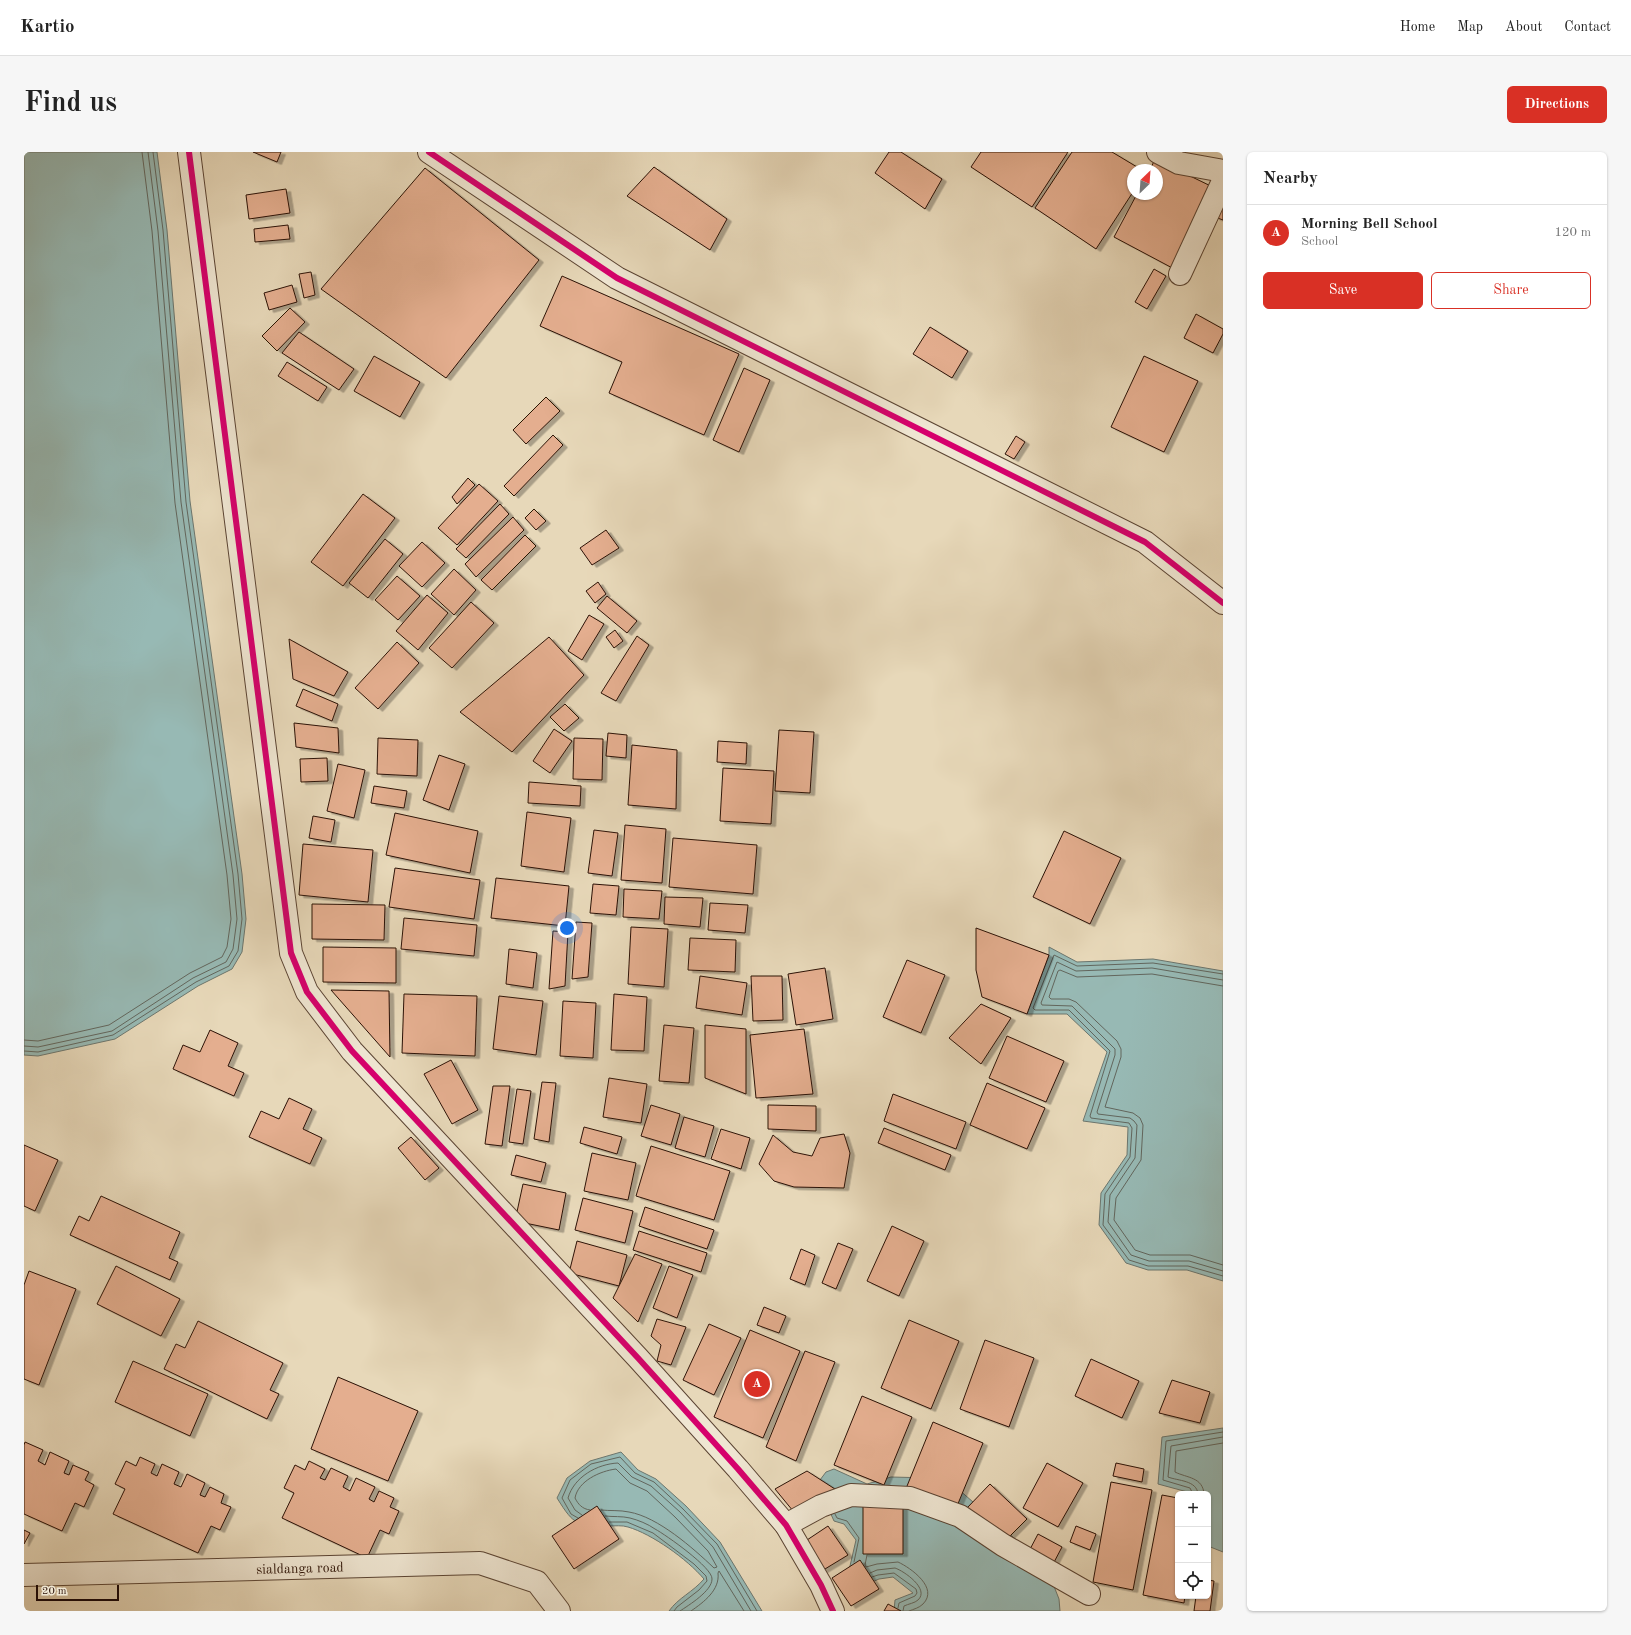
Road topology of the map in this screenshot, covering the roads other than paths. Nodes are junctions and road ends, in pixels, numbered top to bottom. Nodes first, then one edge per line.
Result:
1 (189, 152) edge
2 (429, 152) edge
3 (1158, 152) edge
4 (1223, 171) edge
5 (1223, 181) edge
6 (1180, 274) dead end
7 (1223, 603) edge
8 (786, 1525) junction
9 (24, 1575) edge
10 (1089, 1594) dead end
11 (560, 1611) edge
12 (832, 1611) edge

1 - 8 street
2 - 7 street
3 - 4 street
5 - 6 street
8 - 10 street
8 - 12 street
9 - 11 street, sialdanga road

